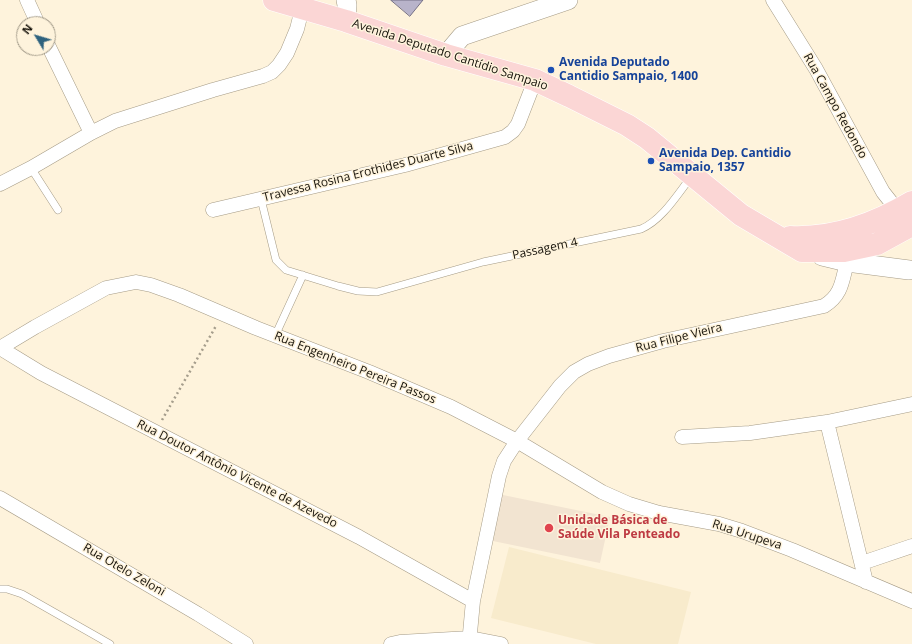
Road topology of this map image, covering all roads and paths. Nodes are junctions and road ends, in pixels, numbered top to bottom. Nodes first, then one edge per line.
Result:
1 (27, 0) edge
2 (274, 0) edge
3 (346, 0) edge
4 (568, 0) edge
5 (773, 0) edge
6 (302, 9) junction
7 (34, 16) edge
8 (346, 21) junction
9 (446, 55) junction
10 (53, 56) edge
11 (535, 80) junction
12 (91, 133) junction
13 (30, 168) junction
14 (693, 176) junction
15 (0, 184) edge
16 (261, 199) junction
17 (58, 210) dead end
18 (213, 210) dead end
19 (909, 219) edge
20 (868, 224) junction
21 (775, 236) junction
22 (876, 244) junction
23 (802, 251) junction
24 (847, 262) junction
25 (911, 270) edge
26 (303, 275) junction
27 (222, 314) junction
28 (274, 336) junction
29 (0, 348) edge
30 (912, 404) edge
31 (827, 422) junction
32 (155, 433) junction
33 (682, 437) dead end
34 (517, 442) junction
35 (0, 498) edge
36 (912, 546) edge
37 (862, 563) junction
38 (866, 582) junction
39 (0, 589) edge
40 (473, 601) junction
41 (912, 601) edge
42 (470, 641) edge
43 (110, 644) edge
44 (246, 644) edge
45 (391, 644) edge
46 (501, 644) edge

1 - 7 street
2 - 6 main road, Avenida Deputado Cantídio Sampaio
3 - 8 main road
4 - 9 main road
5 - 19 street, Rua Campo Redondo
6 - 8 main road, Avenida Deputado Cantídio Sampaio
6 - 12 street
8 - 9 main road, Avenida Deputado Cantídio Sampaio
9 - 11 main road, Avenida Deputado Cantídio Sampaio
10 - 12 street
11 - 14 main road, Avenida Deputado Cantídio Sampaio
11 - 16 street, Travessa Rosina Erothides Duarte Silva
12 - 13 street
13 - 15 street
13 - 17 lane
14 - 21 main road, Avenida Deputado Cantídio Sampaio
14 - 26 lane, Passagem 4
16 - 18 street, Travessa Rosina Erothides Duarte Silva
16 - 26 lane, Passagem 4
19 - 20 main road, Avenida Deputado Cantídio Sampaio
19 - 22 main road, Avenida Deputado Cantídio Sampaio
20 - 21 main road, Avenida Deputado Cantídio Sampaio
20 - 22 main road
21 - 23 main road, Avenida Deputado Cantídio Sampaio
22 - 23 main road, Avenida Deputado Cantídio Sampaio
22 - 25 main road
23 - 24 main road
24 - 25 main road
24 - 34 street, Rua Filipe Vieira
26 - 28 lane
27 - 28 street, Rua Engenheiro Pereira Passos
27 - 29 street, Rua Engenheiro Pereira Passos
27 - 32 path
28 - 34 street, Rua Engenheiro Pereira Passos
29 - 32 street, Rua Doutor Antônio Vicente de Azevedo
30 - 31 street
31 - 33 street
31 - 37 street
32 - 40 street, Rua Doutor Antônio Vicente de Azevedo
34 - 38 street, Rua Urupeva
34 - 40 street
35 - 44 street, Rua Otelo Zeloni
36 - 37 street
37 - 38 street
38 - 41 street, Rua Urupeva
39 - 43 lane
40 - 42 street
42 - 45 street
42 - 46 street

